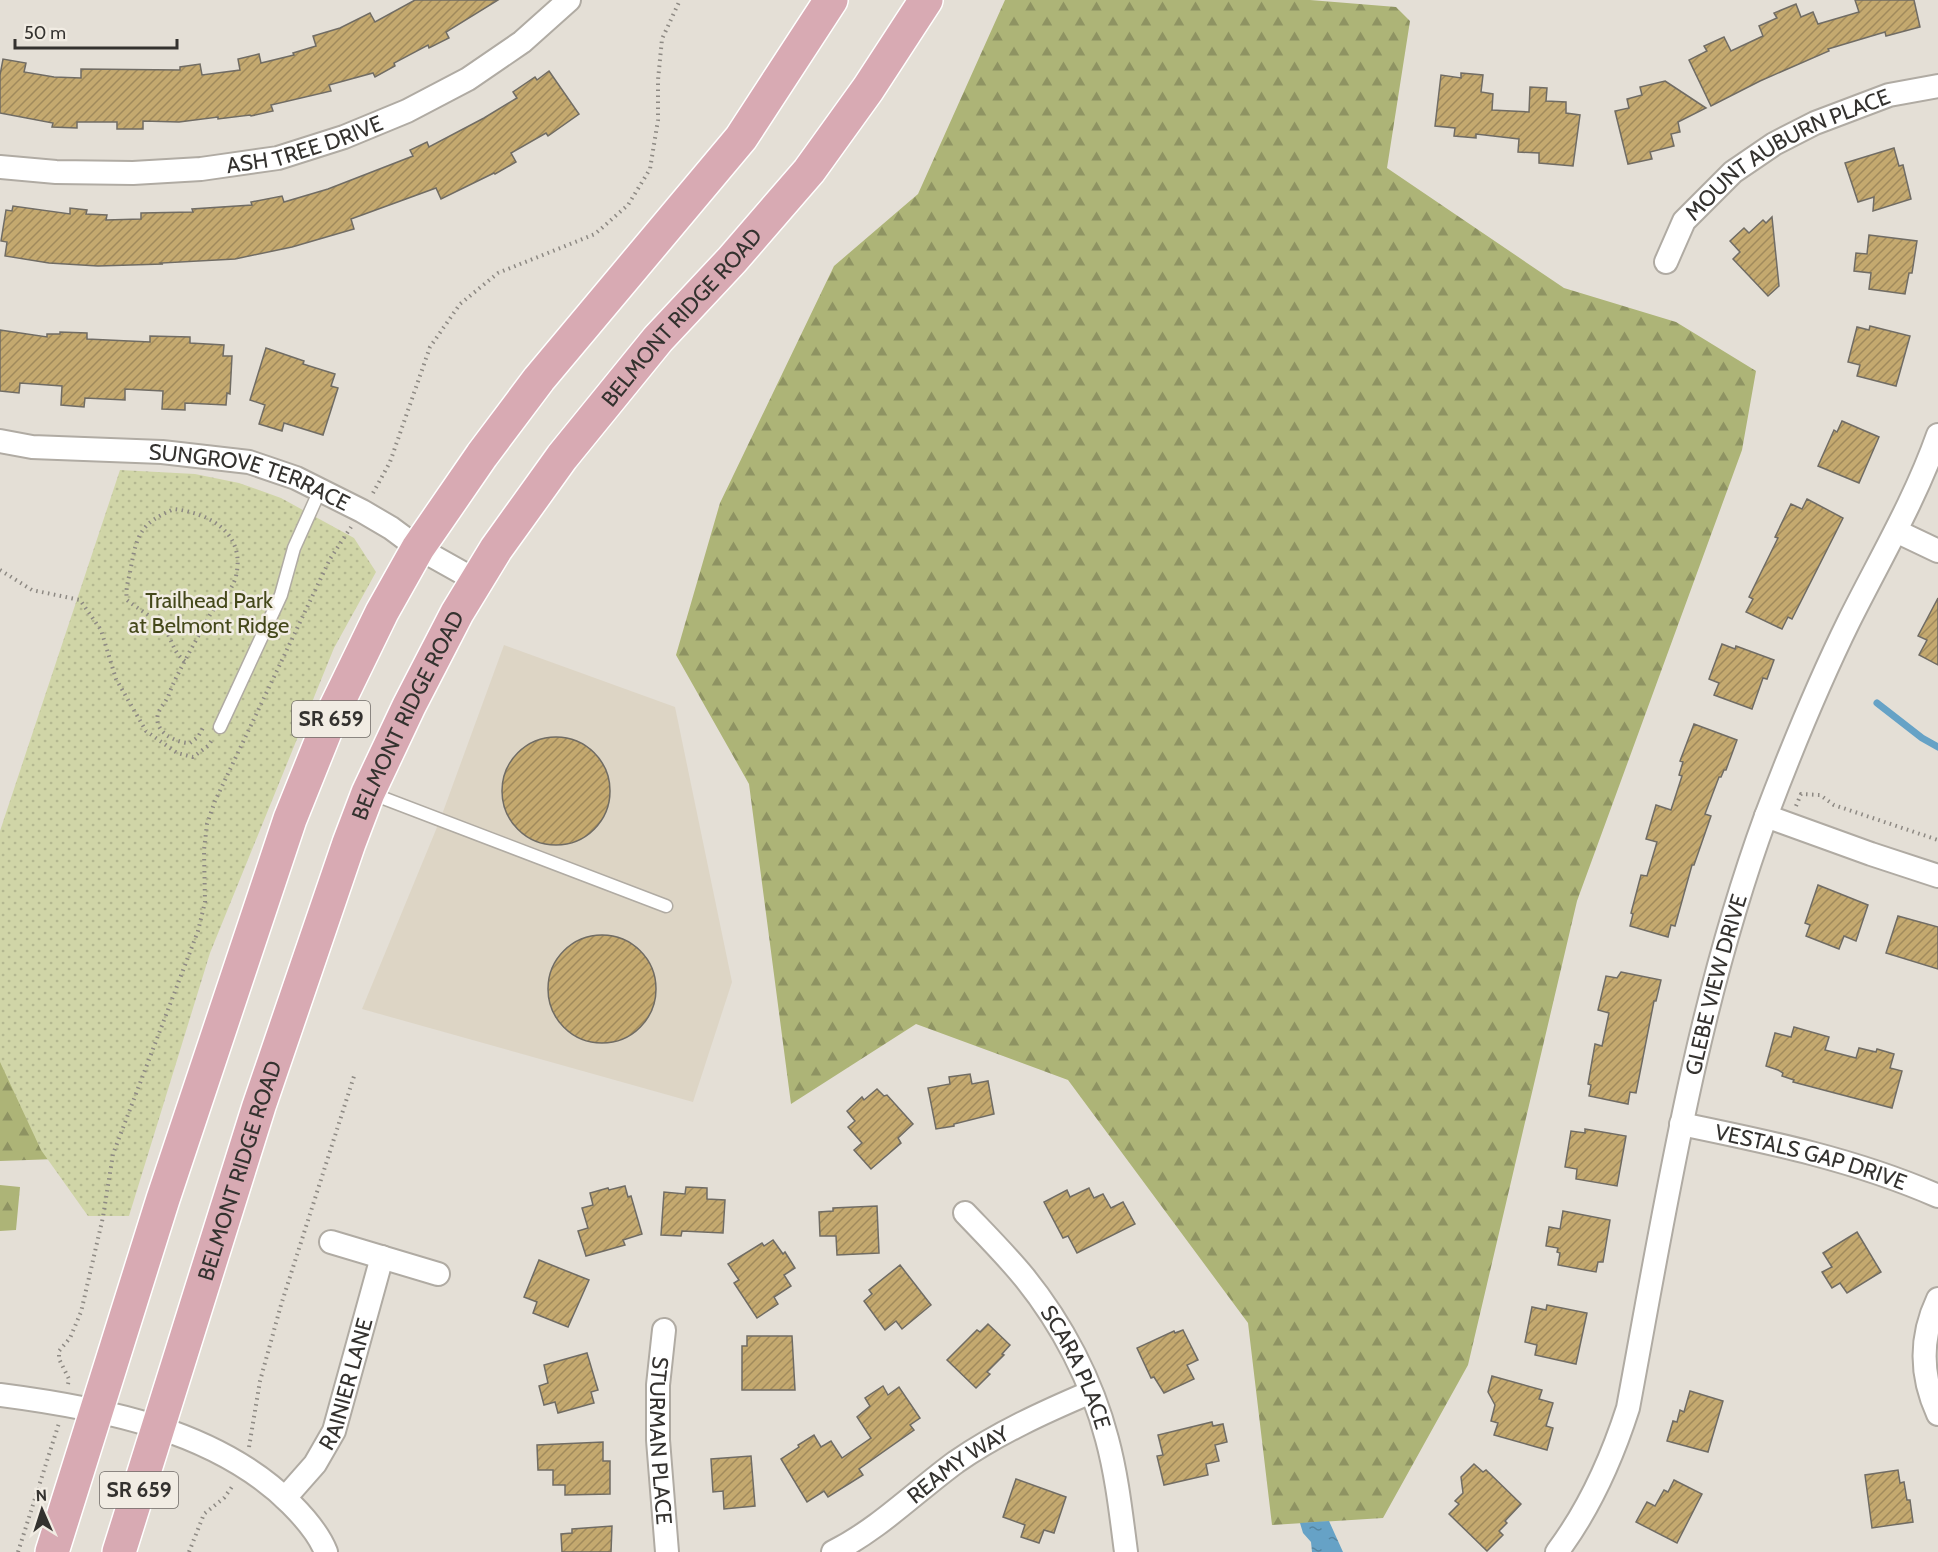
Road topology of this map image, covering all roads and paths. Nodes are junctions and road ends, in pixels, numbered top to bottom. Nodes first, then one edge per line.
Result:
1 (569, 0) edge
2 (831, 0) edge
3 (926, 0) edge
4 (1938, 86) edge
5 (0, 167) edge
6 (1666, 262) dead end
7 (1938, 435) edge
8 (0, 441) edge
9 (320, 490) junction
10 (1896, 531) junction
11 (418, 548) junction
12 (1938, 551) edge
13 (0, 570) edge
14 (477, 581) junction
15 (185, 661) junction
16 (222, 724) junction
17 (247, 733) dead end
18 (368, 793) junction
19 (1766, 816) junction
20 (1789, 824) junction
21 (1938, 840) edge
22 (1938, 876) edge
23 (666, 906) dead end
24 (355, 1073) dead end
25 (1681, 1124) junction
26 (1938, 1196) edge
27 (965, 1213) dead end
28 (331, 1242) dead end
29 (382, 1257) junction
30 (438, 1274) dead end
31 (1938, 1299) edge
32 (664, 1330) dead end
33 (1091, 1392) junction
34 (0, 1395) edge
35 (97, 1412) junction
36 (1938, 1414) edge
37 (159, 1428) junction
38 (242, 1466) junction
39 (285, 1498) junction
40 (52, 1552) edge
41 (119, 1552) edge
42 (189, 1552) edge
43 (326, 1552) edge
44 (667, 1552) edge
45 (833, 1552) edge
46 (1125, 1552) edge
47 (1557, 1552) edge

1 - 5 street, ASH TREE DRIVE
2 - 11 main road, SR 659
3 - 14 main road, BELMONT RIDGE ROAD / SR 659
4 - 6 street, MOUNT AUBURN PLACE
7 - 10 street, GLEBE VIEW DRIVE
8 - 9 street, SUNGROVE TERRACE
9 - 11 street, SUNGROVE TERRACE
9 - 16 lane
10 - 12 street
10 - 19 street, GLEBE VIEW DRIVE
11 - 14 street, SUNGROVE TERRACE
11 - 35 main road, SR 659
13 - 16 path
14 - 18 main road, BELMONT RIDGE ROAD / SR 659
15 - 15 path
15 - 16 path
16 - 17 path
18 - 23 lane
18 - 37 main road, BELMONT RIDGE ROAD / SR 659
19 - 20 street
19 - 25 street, GLEBE VIEW DRIVE
20 - 21 path
20 - 22 street
24 - 38 path
25 - 26 street, VESTALS GAP DRIVE
25 - 47 street, GLEBE VIEW DRIVE
27 - 33 street, SCARA PLACE
28 - 29 street
29 - 30 street
29 - 39 street, RAINIER LANE
31 - 36 street
32 - 44 street, STURMAN PLACE
33 - 45 street, REAMY WAY
33 - 46 street, SCARA PLACE
34 - 35 street
35 - 37 street
35 - 40 main road, SR 659
37 - 38 street
37 - 41 main road, BELMONT RIDGE ROAD / SR 659
38 - 39 street
38 - 42 path
39 - 43 street

